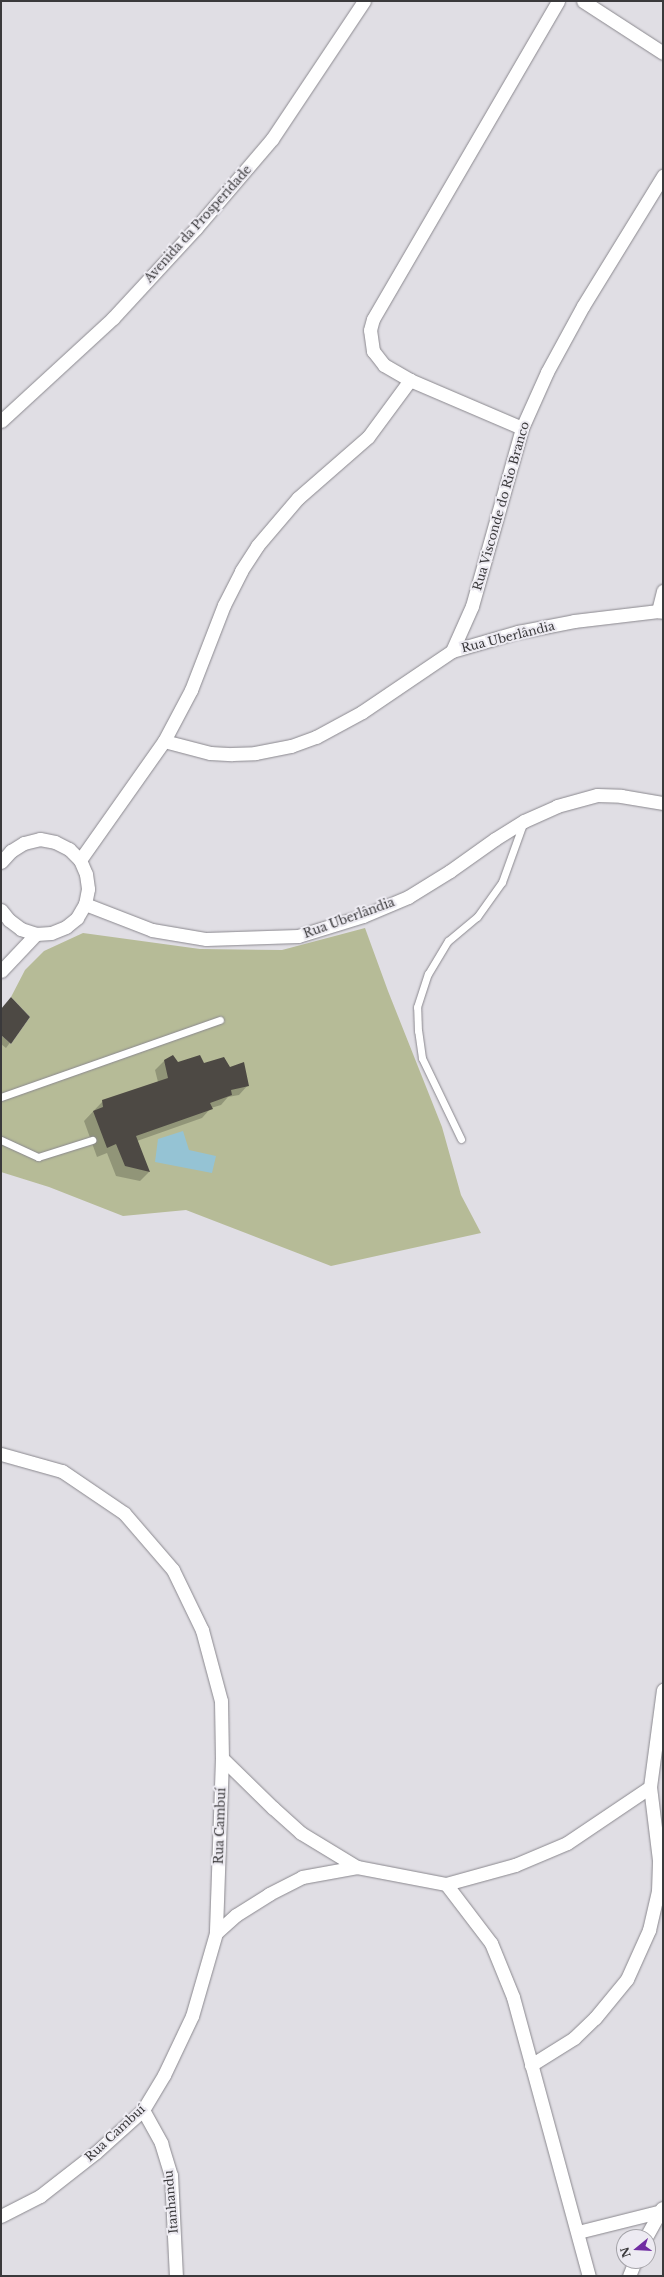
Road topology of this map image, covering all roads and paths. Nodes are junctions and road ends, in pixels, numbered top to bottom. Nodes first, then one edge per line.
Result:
1 (364, 1) edge
2 (558, 1) edge
3 (583, 1) edge
4 (663, 53) edge
5 (663, 176) edge
6 (410, 380) junction
7 (1, 421) edge
8 (522, 428) junction
9 (663, 591) edge
10 (661, 612) edge
11 (452, 651) junction
12 (164, 741) junction
13 (663, 803) edge
14 (524, 821) junction
15 (80, 860) junction
16 (1, 862) edge
17 (85, 904) junction
18 (1, 910) edge
19 (36, 934) junction
20 (1, 971) edge
21 (220, 1020) dead end
22 (1, 1097) edge
23 (460, 1139) dead end
24 (1, 1140) edge
25 (92, 1140) dead end
26 (1, 1454) edge
27 (663, 1690) edge
28 (222, 1758) junction
29 (650, 1787) junction
30 (357, 1867) junction
31 (446, 1884) junction
32 (216, 1933) junction
33 (531, 2065) junction
34 (143, 2110) junction
35 (660, 2210) edge
36 (1, 2216) edge
37 (650, 2229) edge
38 (578, 2232) junction
39 (176, 2276) edge
40 (589, 2276) edge

1 - 7 street, Avenida da Prosperidade
2 - 6 street
3 - 4 street
5 - 8 street, Rua Visconde do Rio Branco
6 - 8 street
6 - 12 street
8 - 11 street, Rua Visconde do Rio Branco
9 - 10 street
10 - 11 street, Rua Uberlândia
11 - 12 street, Rua Uberlândia
12 - 15 street
13 - 14 street, Rua Uberlândia
14 - 17 street, Rua Uberlândia
14 - 23 lane
15 - 16 street
15 - 17 street
17 - 19 street
18 - 19 street
19 - 20 street
21 - 22 lane
24 - 25 lane
26 - 28 street, Rua Cambuí
27 - 29 street
28 - 30 street
28 - 32 street, Rua Cambuí
29 - 31 street
29 - 33 street
30 - 31 street
30 - 32 street
31 - 33 street
32 - 34 street, Rua Cambuí
33 - 38 street
34 - 36 street, Rua Cambuí
34 - 39 street, Itanhandu
35 - 37 street
35 - 38 street
38 - 40 street

